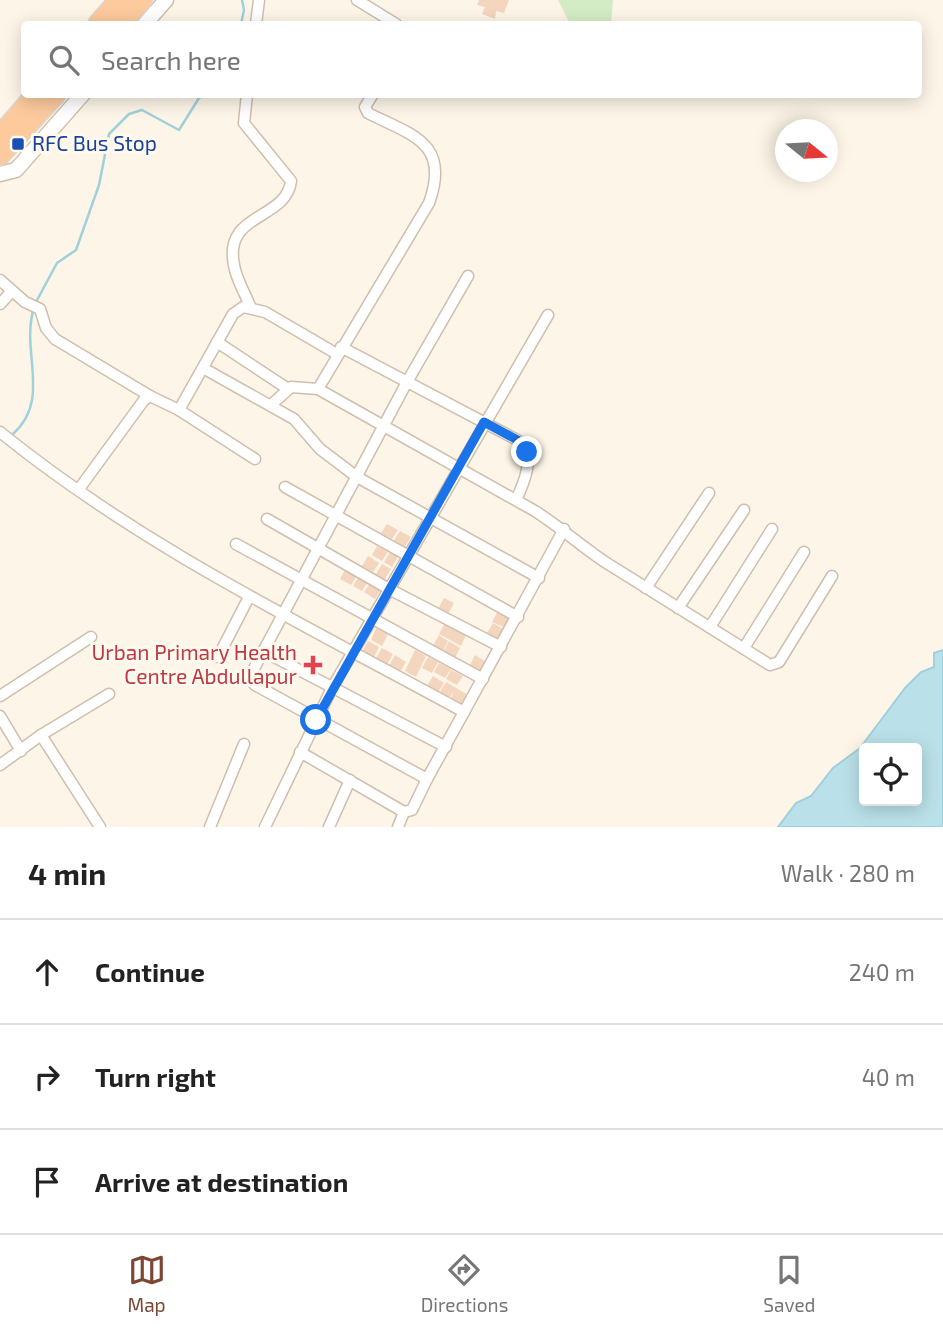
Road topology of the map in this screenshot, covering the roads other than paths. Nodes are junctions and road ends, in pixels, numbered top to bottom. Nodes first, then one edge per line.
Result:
1 (119, 0) edge
2 (142, 0) edge
3 (166, 0) edge
4 (259, 0) edge
5 (357, 0) edge
6 (101, 21) edge
7 (124, 21) edge
8 (148, 21) edge
9 (256, 21) edge
10 (391, 21) edge
11 (33, 98) edge
12 (52, 98) edge
13 (79, 98) edge
14 (247, 98) edge
15 (370, 98) edge
16 (2, 143) edge
17 (0, 173) edge
18 (468, 275) dead end
19 (0, 280) edge
20 (12, 291) junction
21 (0, 304) edge
22 (250, 306) junction
23 (548, 315) dead end
24 (217, 342) junction
25 (339, 351) junction
26 (202, 368) junction
27 (407, 382) junction
28 (288, 389) junction
29 (318, 389) junction
30 (150, 396) junction
31 (271, 405) junction
32 (180, 410) junction
33 (484, 422) junction
34 (384, 428) junction
35 (0, 432) edge
36 (255, 459) dead end
37 (460, 467) junction
38 (357, 477) junction
39 (285, 487) dead end
40 (79, 489) junction
41 (709, 493) dead end
42 (516, 500) junction
43 (744, 510) dead end
44 (337, 514) junction
45 (432, 518) junction
46 (267, 519) dead end
47 (564, 529) junction
48 (772, 529) dead end
49 (236, 544) dead end
50 (319, 547) junction
51 (804, 552) dead end
52 (409, 554) junction
53 (832, 576) dead end
54 (539, 578) junction
55 (302, 580) junction
56 (388, 589) junction
57 (646, 589) junction
58 (249, 597) junction
59 (678, 608) junction
60 (282, 614) junction
61 (518, 617) junction
62 (372, 619) junction
63 (710, 626) junction
64 (91, 636) dead end
65 (501, 647) junction
66 (744, 648) junction
67 (263, 651) junction
68 (355, 652) junction
69 (218, 657) dead end
70 (483, 678) junction
71 (332, 688) junction
72 (109, 694) dead end
73 (0, 696) edge
74 (464, 712) junction
75 (0, 716) edge
76 (316, 720) junction
77 (41, 736) junction
78 (244, 744) dead end
79 (446, 747) junction
80 (20, 751) junction
81 (300, 752) junction
82 (0, 765) edge
83 (427, 779) junction
84 (350, 780) junction
85 (404, 812) junction
86 (100, 827) edge
87 (210, 827) edge
88 (265, 827) edge
89 (329, 827) edge
90 (398, 827) edge

1 - 6 highway
2 - 7 highway
3 - 8 street
4 - 9 street
5 - 10 street
11 - 16 highway
12 - 16 highway
13 - 17 street
14 - 22 street
15 - 25 street
18 - 27 street
19 - 20 street
20 - 21 street
20 - 30 street
22 - 24 street
22 - 25 street
23 - 33 street
24 - 26 street
24 - 28 street
25 - 27 street
25 - 29 street
26 - 31 street
26 - 32 street
27 - 33 street
27 - 34 street
28 - 29 street
28 - 31 street
29 - 34 street
30 - 32 street
30 - 40 street
31 - 38 street
32 - 36 street
33 - 37 street
33 - 42 street
34 - 37 street
34 - 38 street
35 - 40 street
37 - 42 street
37 - 45 street
38 - 44 street
38 - 45 street
39 - 44 street
40 - 58 street
41 - 57 street
42 - 47 street
43 - 59 street
44 - 50 street
44 - 52 street
45 - 52 street
45 - 54 street
46 - 50 street
47 - 54 street
47 - 57 street
48 - 63 street
49 - 55 street
50 - 55 street
50 - 56 street
51 - 66 street
52 - 56 street
52 - 61 street
53 - 66 street
54 - 61 street
55 - 60 street
55 - 62 street
56 - 62 street
56 - 65 street
57 - 59 street
58 - 60 street
58 - 69 street
59 - 63 street
60 - 67 street
60 - 68 street
61 - 65 street
62 - 68 street
62 - 70 street
63 - 66 street
64 - 73 street
65 - 70 street
67 - 71 street
67 - 76 street
68 - 71 street
68 - 74 street
70 - 74 street
71 - 76 street
71 - 79 street
72 - 77 street
74 - 79 street
75 - 80 street
76 - 81 street
76 - 83 street
77 - 80 street
77 - 86 street
78 - 87 street
79 - 83 street
80 - 82 street
81 - 84 street
81 - 88 street
83 - 85 street
84 - 85 street
84 - 89 street
85 - 90 street

